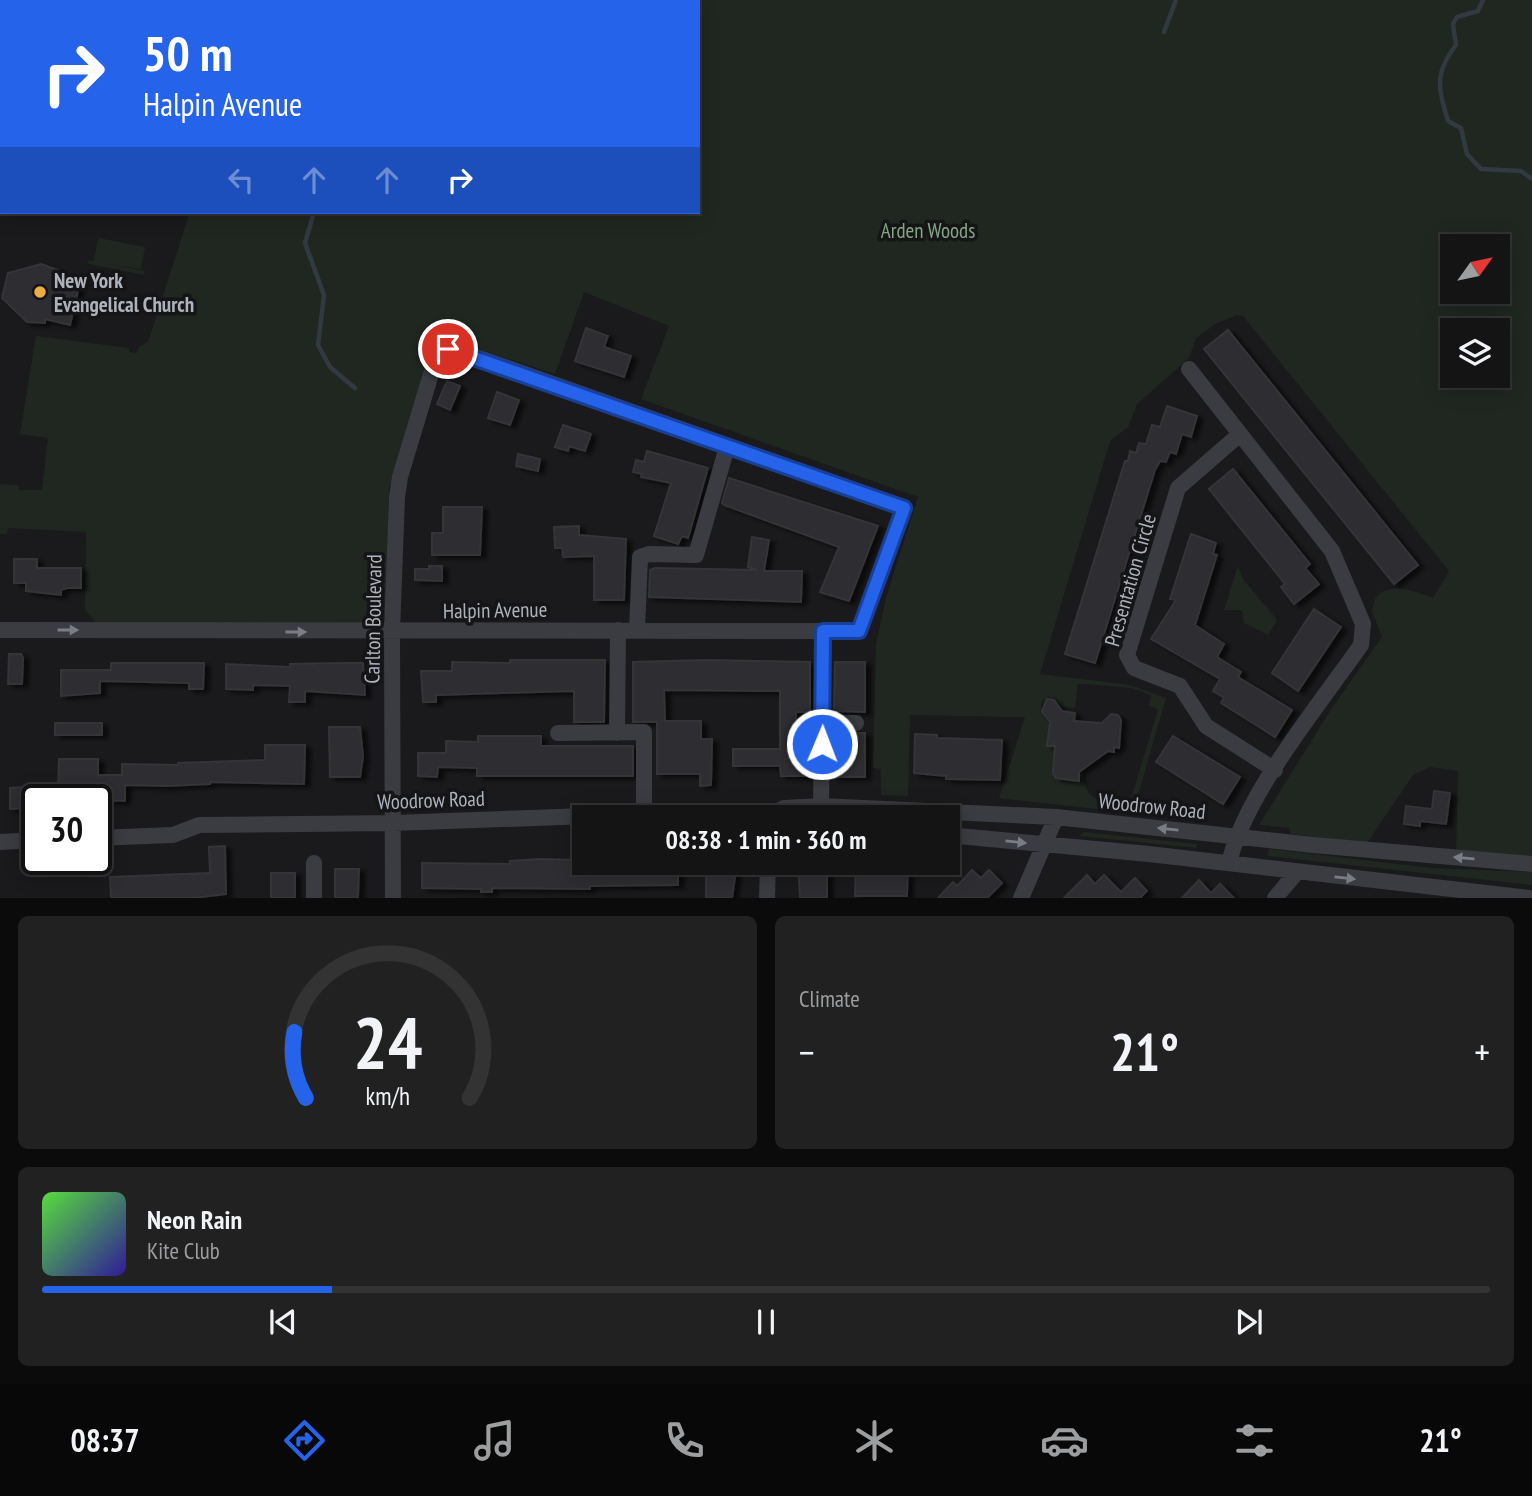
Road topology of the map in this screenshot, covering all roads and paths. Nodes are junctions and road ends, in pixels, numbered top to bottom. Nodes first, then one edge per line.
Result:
1 (1189, 369) dead end
2 (1240, 434) junction
3 (727, 447) junction
4 (0, 630) edge
5 (618, 630) junction
6 (637, 630) junction
7 (823, 631) junction
8 (392, 632) junction
9 (823, 723) junction
10 (856, 723) dead end
11 (558, 733) dead end
12 (617, 733) junction
13 (1275, 770) junction
14 (644, 805) edge
15 (821, 805) edge
16 (960, 813) edge
17 (572, 817) edge
18 (1056, 817) junction
19 (393, 823) junction
20 (960, 836) edge
21 (1236, 836) junction
22 (112, 837) edge
23 (21, 841) edge
24 (0, 842) edge
25 (1046, 845) junction
26 (314, 863) dead end
27 (1229, 863) junction
28 (1532, 864) edge
29 (1296, 873) junction
30 (768, 875) edge
31 (314, 898) edge
32 (393, 898) edge
33 (767, 898) edge
34 (1021, 898) edge
35 (1275, 898) edge
36 (1529, 898) edge

1 - 2 street
2 - 13 street
2 - 13 street, Presentation Circle
3 - 6 street
3 - 7 street, Halpin Avenue
3 - 8 street, Carlton Boulevard
4 -> 8 street, Halpin Avenue
5 - 6 street, Halpin Avenue
5 - 8 street, Halpin Avenue
5 - 12 street
6 - 7 street, Halpin Avenue
7 - 9 street
8 - 19 street, Carlton Boulevard
9 - 10 street
9 - 15 street
11 - 12 street
12 - 14 street
13 - 21 street
16 - 18 street, Woodrow Road
17 - 19 street, Woodrow Road
21 -> 18 street, Woodrow Road
18 - 25 street
19 - 22 street, Woodrow Road
19 - 32 street, Carlton Boulevard
20 -> 25 street
21 - 27 street
28 -> 21 street, Woodrow Road
23 - 24 street
25 - 27 street
25 - 34 street
26 - 31 street
27 - 29 street
29 - 35 street
29 -> 36 street
30 - 33 street

